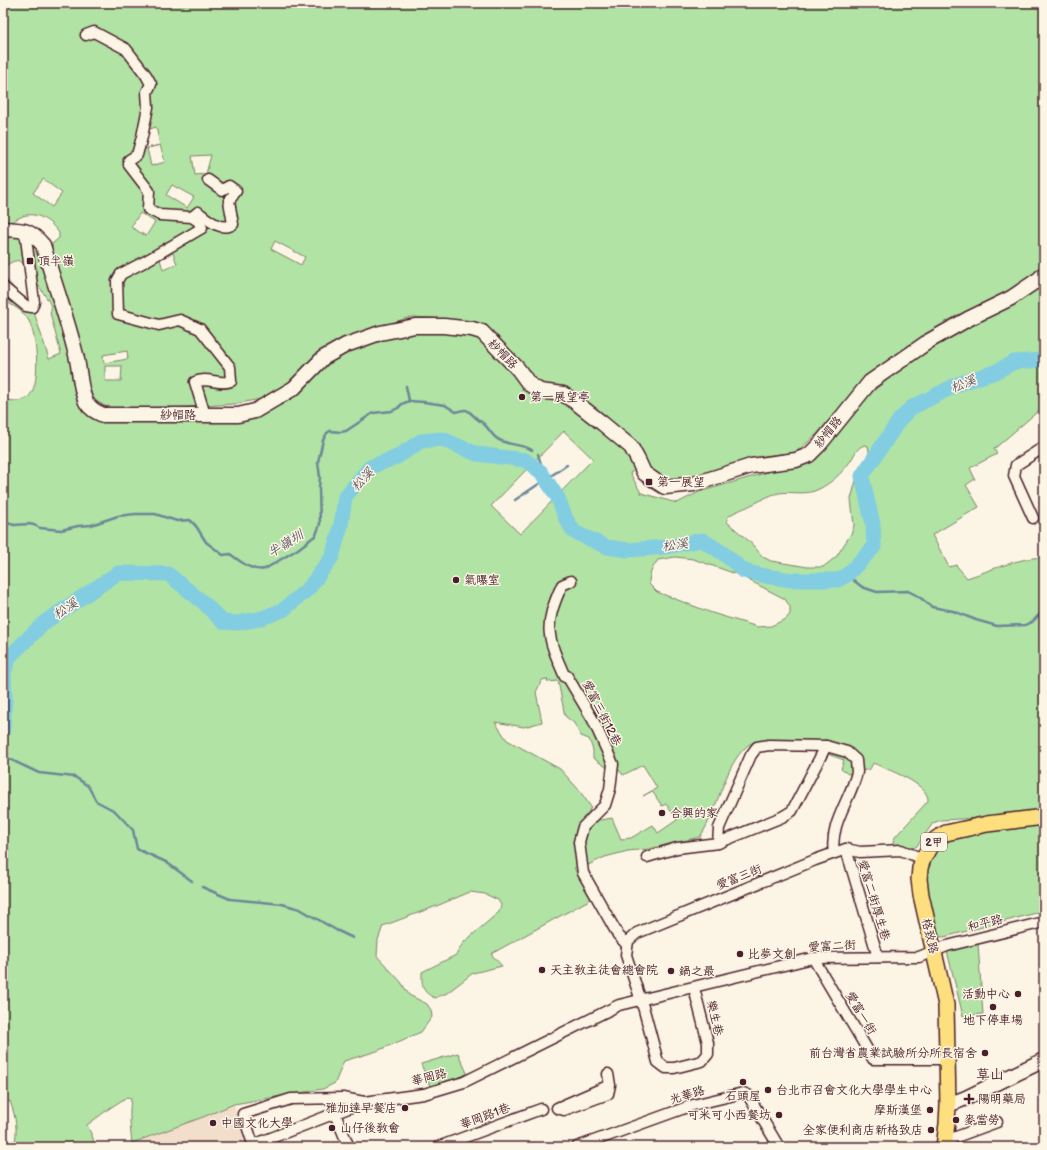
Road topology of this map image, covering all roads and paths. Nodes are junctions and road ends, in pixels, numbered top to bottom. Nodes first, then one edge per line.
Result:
1 (86, 35) dead end
2 (208, 180) dead end
3 (192, 217) junction
4 (3, 229) edge
5 (25, 230) junction
6 (1044, 274) edge
7 (3, 287) edge
8 (205, 415) junction
9 (1044, 447) edge
10 (1033, 518) dead end
11 (571, 581) dead end
12 (826, 746) junction
13 (1044, 817) edge
14 (718, 842) junction
15 (846, 850) junction
16 (834, 853) junction
17 (647, 858) dead end
18 (924, 859) junction
19 (1044, 922) edge
20 (627, 945) junction
21 (933, 952) junction
22 (878, 957) junction
23 (813, 958) junction
24 (694, 988) junction
25 (641, 1001) junction
26 (947, 1059) junction
27 (1044, 1060) edge
28 (608, 1074) dead end
29 (610, 1085) dead end
30 (364, 1102) junction
31 (948, 1105) junction
32 (541, 1110) dead end
33 (335, 1114) junction
34 (998, 1122) dead end
35 (944, 1144) edge
36 (253, 1146) edge
37 (349, 1147) edge
38 (438, 1147) edge
39 (577, 1147) edge
40 (779, 1147) edge

1 - 3 street
2 - 3 street
3 - 8 street
4 - 5 street
5 - 7 street
5 - 8 street, 紗帽路
6 - 8 street, 紗帽路
9 - 10 street
11 - 20 street, 愛富三街12巷
12 - 14 street
12 - 14 street
12 - 16 street
13 - 18 main road, 格致路 / 2甲
14 - 17 street
15 - 16 street, 愛富三街
15 - 18 street, 愛富三街
15 - 22 street, 愛富二街厚生巷
16 - 20 street, 愛富三街
18 - 21 main road, 格致路 / 2甲
19 - 21 street, 和平路
20 - 25 street
21 - 22 street, 愛富二街
21 - 26 main road, 格致路 / 2甲
22 - 23 street, 愛富二街
23 - 24 street, 愛富二街
23 - 26 street, 愛富一街
24 - 25 street, 愛富二街
24 - 25 street, 樂生巷
25 - 30 street, 華岡路
26 - 31 main road, 格致路 / 2甲
27 - 31 street
28 - 29 street
30 - 33 street
30 - 36 street, 華岡路
31 - 35 main road, 格致路 / 2甲
32 - 38 street, 華岡路1巷
33 - 36 street
33 - 37 street
34 - 35 street
39 - 40 street, 光華路

